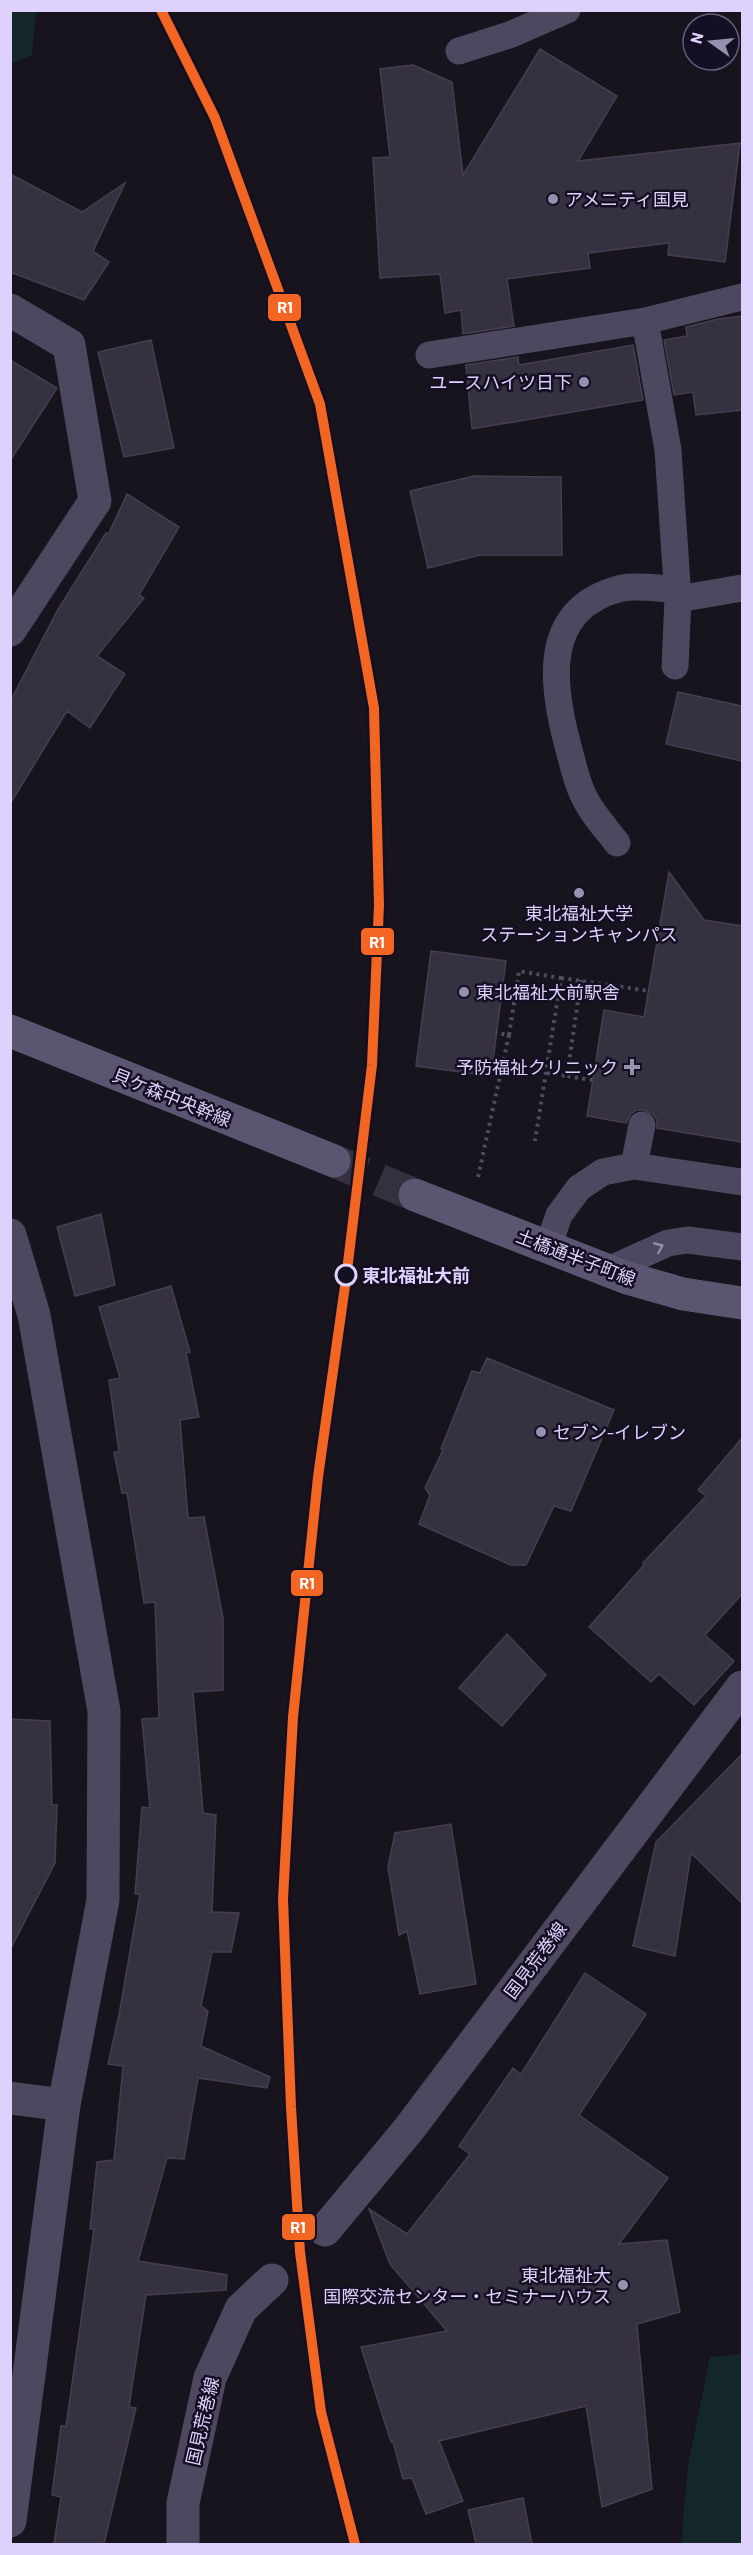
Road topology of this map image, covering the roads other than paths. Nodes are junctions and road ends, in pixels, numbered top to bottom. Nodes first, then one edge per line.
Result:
1 (567, 10) edge
2 (459, 51) dead end
3 (742, 297) edge
4 (10, 310) edge
5 (645, 321) junction
6 (429, 356) dead end
7 (742, 588) edge
8 (677, 594) junction
9 (10, 630) edge
10 (675, 666) dead end
11 (617, 843) dead end
12 (10, 1031) edge
13 (642, 1125) dead end
14 (334, 1161) tunnel mouth
15 (634, 1166) junction
16 (742, 1182) edge
17 (415, 1195) tunnel mouth
18 (10, 1235) edge
19 (548, 1247) junction
20 (742, 1247) edge
21 (606, 1270) junction
22 (742, 1303) edge
23 (742, 1687) edge
24 (10, 2098) edge
25 (64, 2105) junction
26 (325, 2230) dead end
27 (272, 2280) dead end
28 (10, 2521) edge
29 (183, 2544) edge

1 - 2 lane
3 - 5 lane
4 - 9 street
5 - 6 lane
5 - 8 lane
7 - 8 lane
8 - 10 lane
8 - 11 lane
12 - 14 street, 貝ケ森中央幹線
13 - 15 lane
15 - 16 lane
15 - 19 lane
17 - 19 street, 土橋通半子町線
18 - 25 street
19 - 21 street, 土橋通半子町線
21 -> 20 lane
21 - 22 street, 土橋通半子町線
23 - 26 street, 国見荒巻線
24 - 25 street
25 - 28 street
27 - 29 street, 国見荒巻線

